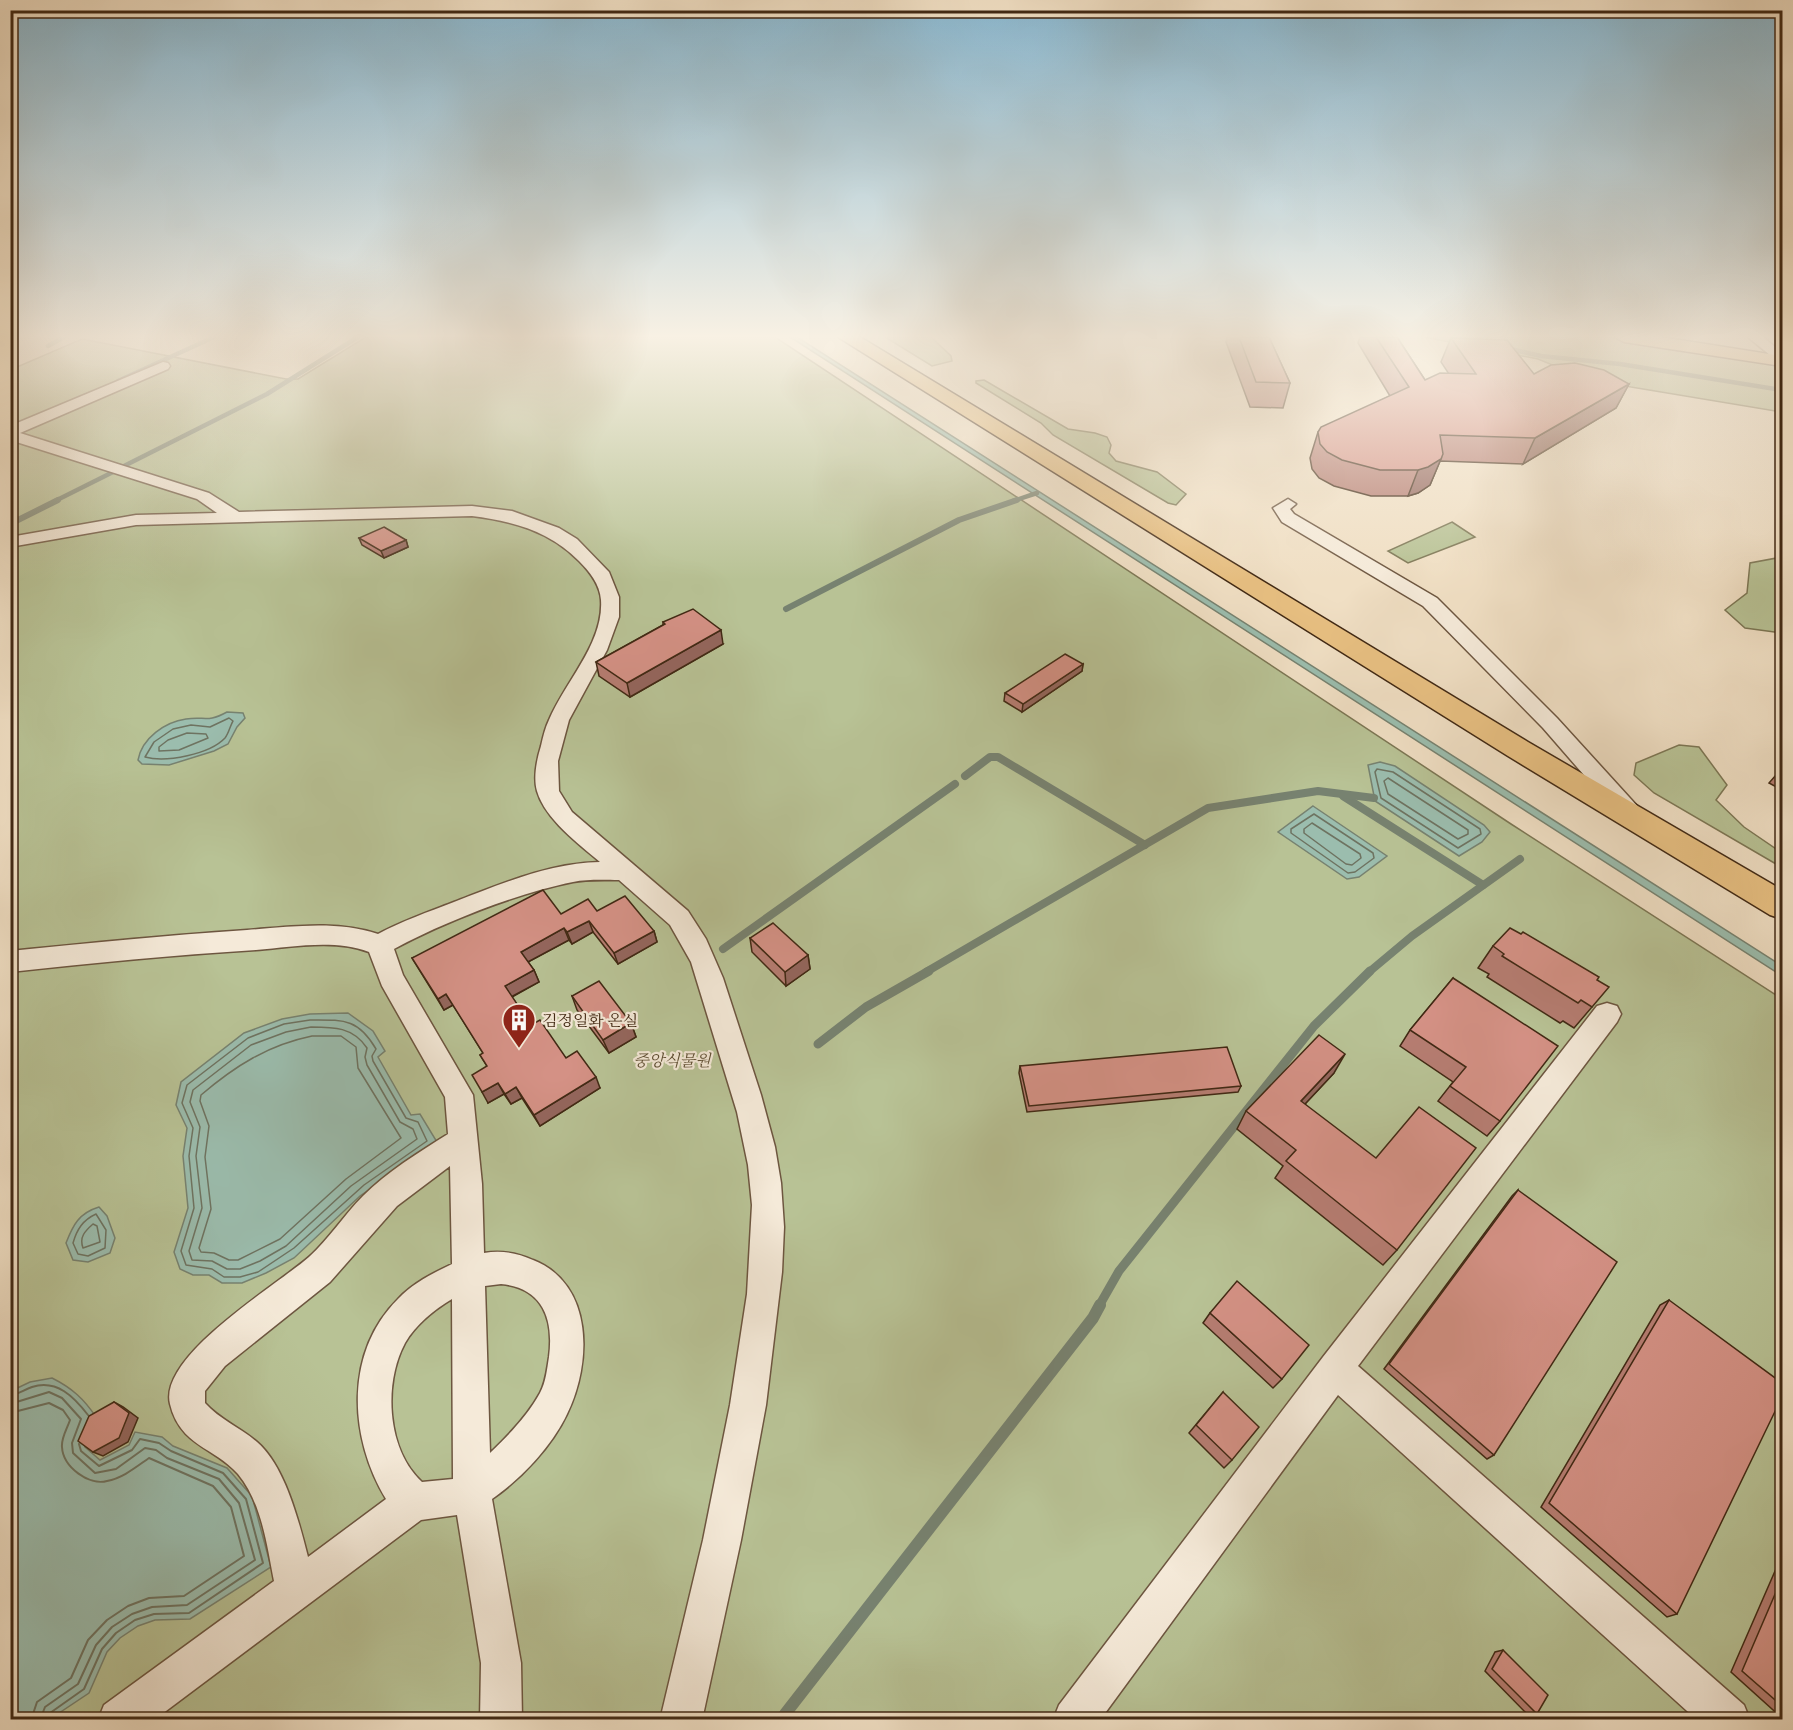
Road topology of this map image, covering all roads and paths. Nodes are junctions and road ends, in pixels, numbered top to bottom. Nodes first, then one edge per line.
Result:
1 (47, 418) edge
2 (979, 418) edge
3 (10, 434) edge
4 (1288, 504) dead end
5 (235, 517) junction
6 (10, 542) edge
7 (1634, 818) junction
8 (623, 871) junction
9 (1782, 906) edge
10 (380, 945) junction
11 (10, 962) edge
12 (1607, 1014) dead end
13 (464, 1140) junction
14 (469, 1272) junction
15 (1335, 1369) junction
16 (472, 1491) junction
17 (415, 1501) junction
18 (295, 1591) junction
19 (119, 1719) edge
20 (501, 1719) edge
21 (681, 1719) edge
22 (1074, 1719) edge
23 (1729, 1719) edge

1 - 3 street
2 - 7 main road
3 - 5 street
4 - 7 street
5 - 6 street
5 - 8 street
7 - 9 main road
8 - 10 street
8 - 21 street
10 - 11 street
10 - 13 street
12 - 15 street
13 - 14 street
13 - 18 street
14 - 16 street
14 - 16 street
14 - 17 street
15 - 22 street
15 - 23 street
16 - 17 street
16 - 20 street
17 - 18 street
18 - 19 street

